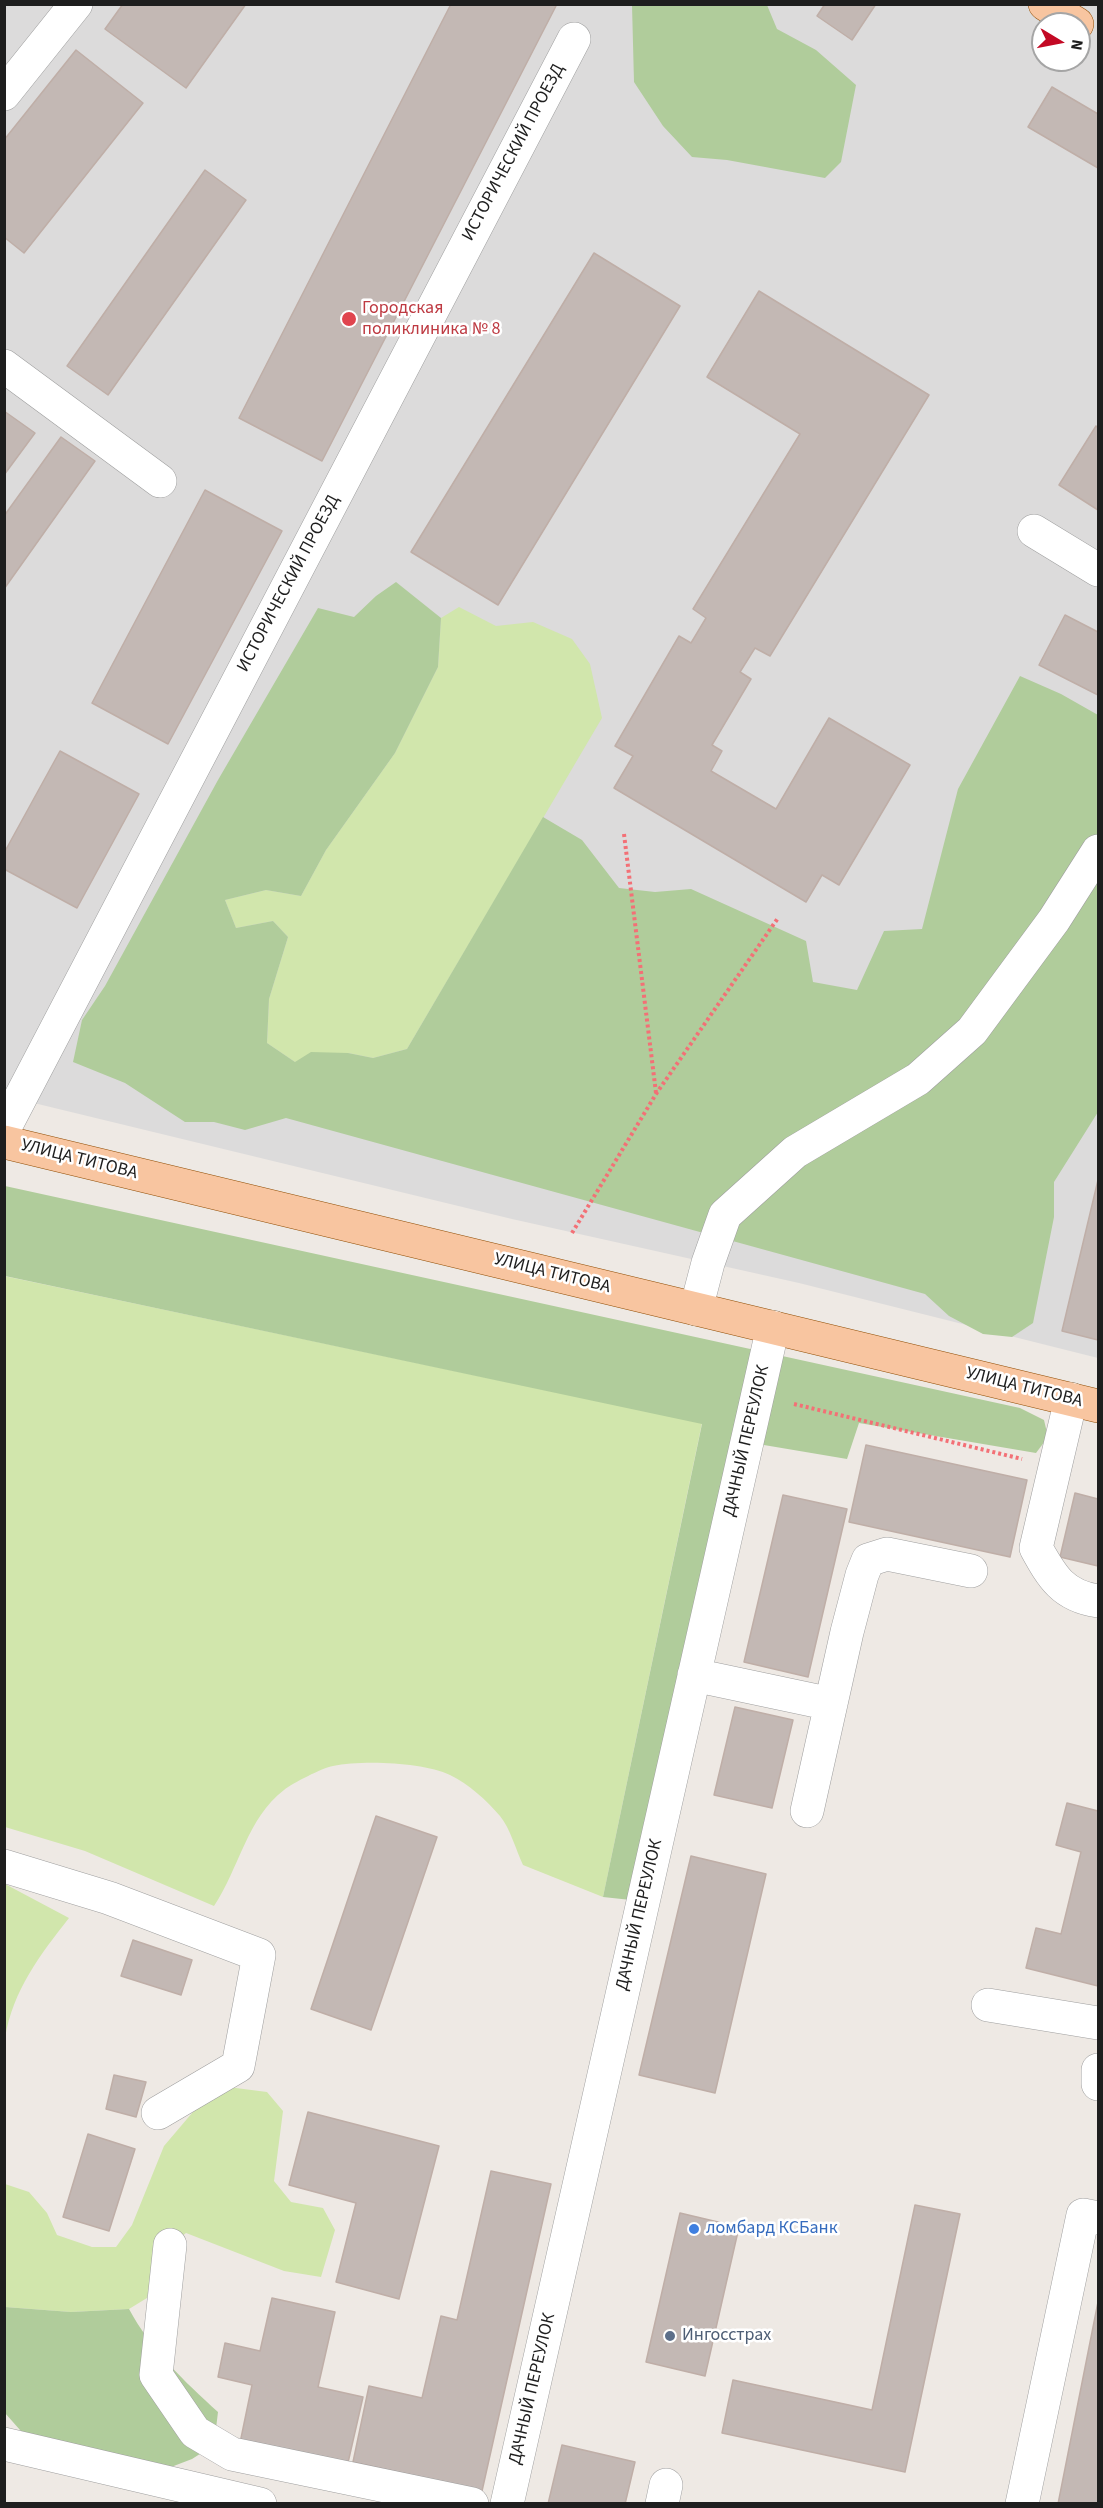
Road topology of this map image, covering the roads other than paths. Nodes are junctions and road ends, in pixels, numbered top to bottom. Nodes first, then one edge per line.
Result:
1 (76, 4) edge
2 (574, 39) dead end
3 (4, 94) edge
4 (4, 366) edge
5 (160, 481) dead end
6 (1034, 531) dead end
7 (1098, 570) edge
8 (1098, 851) edge
9 (4, 1129) edge
10 (4, 1142) edge
11 (696, 1309) junction
12 (773, 1327) junction
13 (1085, 1402) edge
14 (971, 1571) dead end
15 (1098, 1601) edge
16 (694, 1675) junction
17 (831, 1704) junction
18 (807, 1812) dead end
19 (4, 1866) edge
20 (988, 2005) dead end
21 (1098, 2023) edge
22 (1098, 2070) edge
23 (1098, 2084) edge
24 (158, 2113) dead end
25 (1098, 2218) edge
26 (170, 2245) dead end
27 (4, 2444) edge
28 (260, 2504) edge
29 (472, 2504) edge
30 (507, 2504) edge
31 (1022, 2504) edge

1 - 3 street
2 - 9 street, ИСТОРИЧЕСКИЙ ПРОЕЗД
4 - 5 street
6 - 7 street
8 - 11 street
10 - 11 main road, УЛИЦА ТИТОВА
11 - 12 main road, УЛИЦА ТИТОВА
12 - 13 main road, УЛИЦА ТИТОВА
12 - 16 street, ДАЧНЫЙ ПЕРЕУЛОК
13 - 15 street
14 - 17 street
16 - 17 street
16 - 30 street, ДАЧНЫЙ ПЕРЕУЛОК
17 - 18 street
19 - 24 street
20 - 21 street
22 - 23 street
25 - 31 street
26 - 29 street
27 - 28 street

